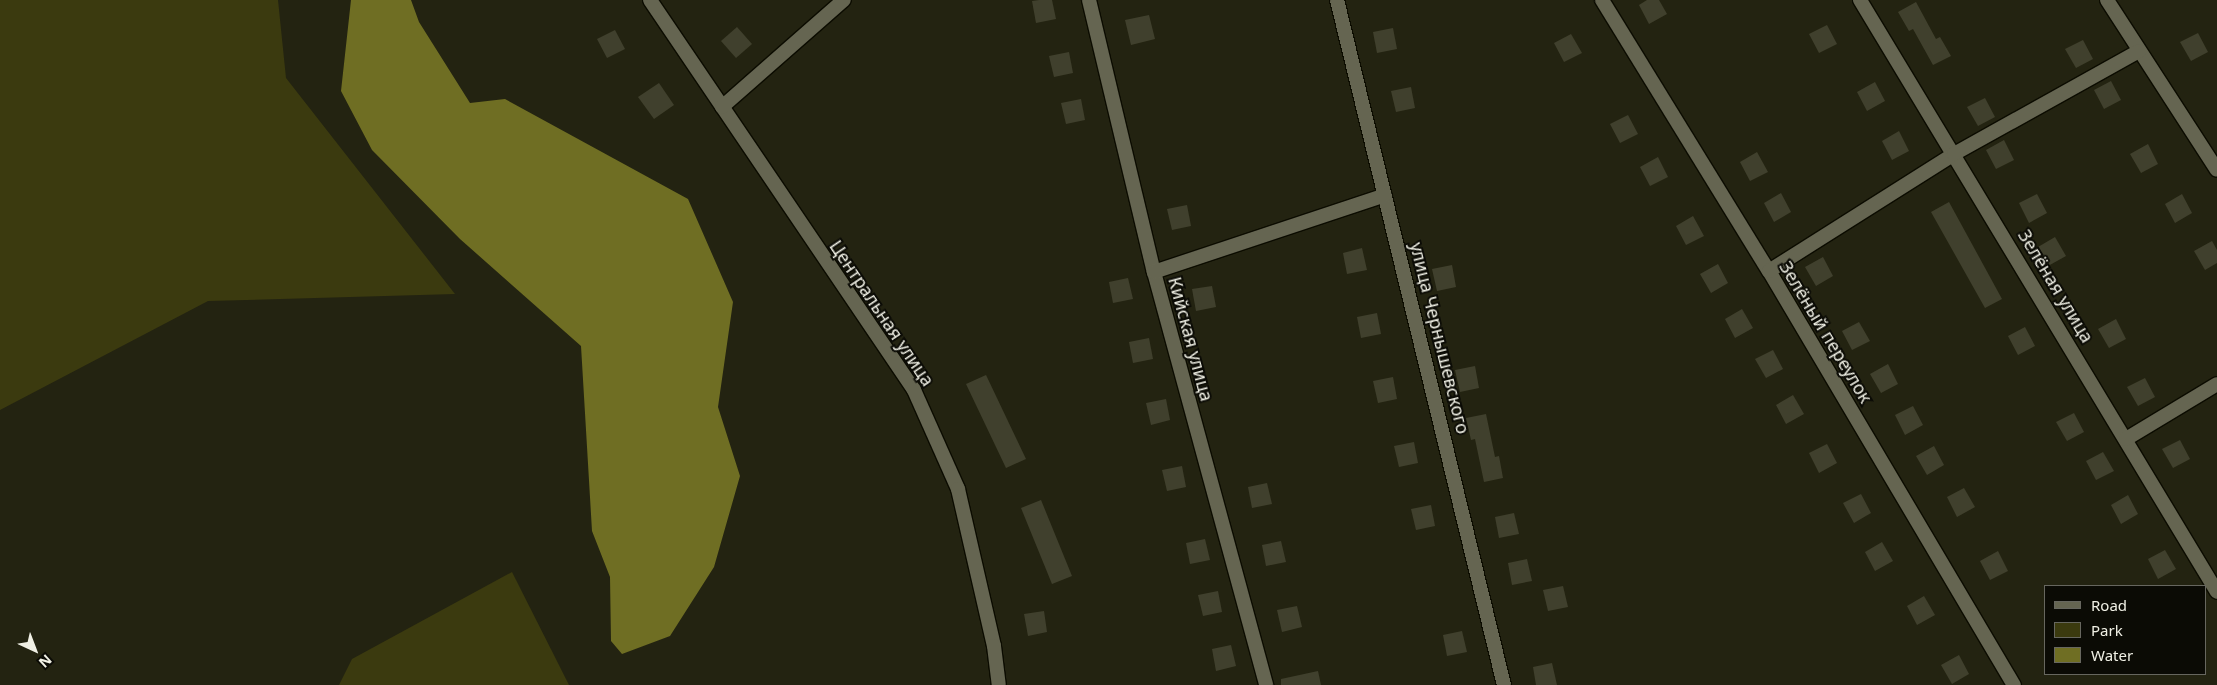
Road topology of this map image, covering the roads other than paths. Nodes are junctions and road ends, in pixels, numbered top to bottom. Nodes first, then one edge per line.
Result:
1 (650, 0) edge
2 (844, 0) edge
3 (1089, 0) edge
4 (1338, 0) edge
5 (1618, 0) edge
6 (1860, 0) edge
7 (2107, 0) edge
8 (1604, 4) edge
9 (2139, 51) junction
10 (722, 107) junction
11 (1954, 154) junction
12 (2217, 170) edge
13 (1385, 195) junction
14 (1769, 271) junction
15 (1154, 272) junction
16 (2217, 384) edge
17 (2126, 439) junction
18 (2217, 592) edge
19 (999, 685) edge
20 (1266, 685) edge
21 (1504, 685) edge
22 (2014, 685) edge

1 - 10 street, Центральная улица
2 - 10 street
3 - 15 street, Кийская улица
4 - 13 street, улица Чернышевского
5 - 8 street
6 - 11 street, Зелёная улица
7 - 9 street
8 - 14 street, Зелёный переулок
9 - 11 street
9 - 12 street
10 - 19 street, Центральная улица
11 - 14 street
11 - 17 street, Зелёная улица
13 - 15 street
13 - 21 street, улица Чернышевского
14 - 22 street, Зелёный переулок
15 - 20 street, Кийская улица
16 - 17 street
17 - 18 street, Зелёная улица

